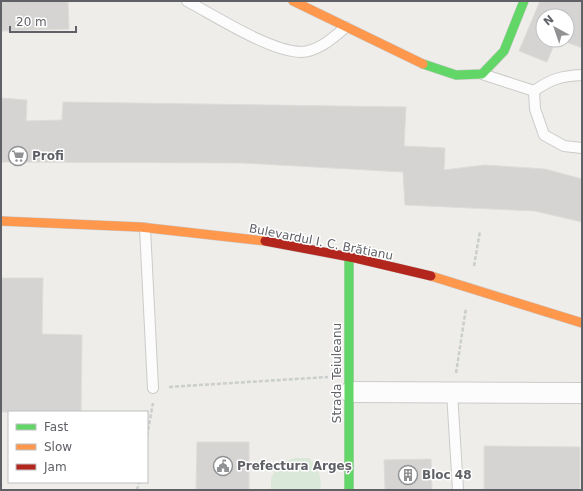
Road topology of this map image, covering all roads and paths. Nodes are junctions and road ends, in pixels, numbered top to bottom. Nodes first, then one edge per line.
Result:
1 (187, 1) edge
2 (293, 1) edge
3 (524, 1) edge
4 (346, 27) junction
5 (482, 74) junction
6 (582, 75) edge
7 (534, 91) junction
8 (582, 148) edge
9 (1, 221) edge
10 (145, 228) junction
11 (480, 231) dead end
12 (349, 257) junction
13 (471, 287) junction
14 (582, 323) edge
15 (349, 383) junction
16 (153, 388) junction
17 (452, 392) junction
18 (582, 393) edge
19 (148, 430) edge
20 (349, 490) edge
21 (458, 490) edge

1 - 4 lane
2 - 4 main road
3 - 5 main road
4 - 5 main road
5 - 7 lane
6 - 7 lane
7 - 8 lane
9 - 10 main road, Bulevardul I. C. Brătianu
10 - 12 main road, Bulevardul I. C. Brătianu
10 - 16 lane
11 - 13 path
12 - 13 main road, Bulevardul I. C. Brătianu
12 - 15 main road, Strada Teiuleanu
13 - 14 main road, Bulevardul I. C. Brătianu
13 - 17 path
15 - 16 path
15 - 17 street
15 - 20 main road, Strada Teiuleanu
16 - 19 path
17 - 18 street
17 - 21 lane

